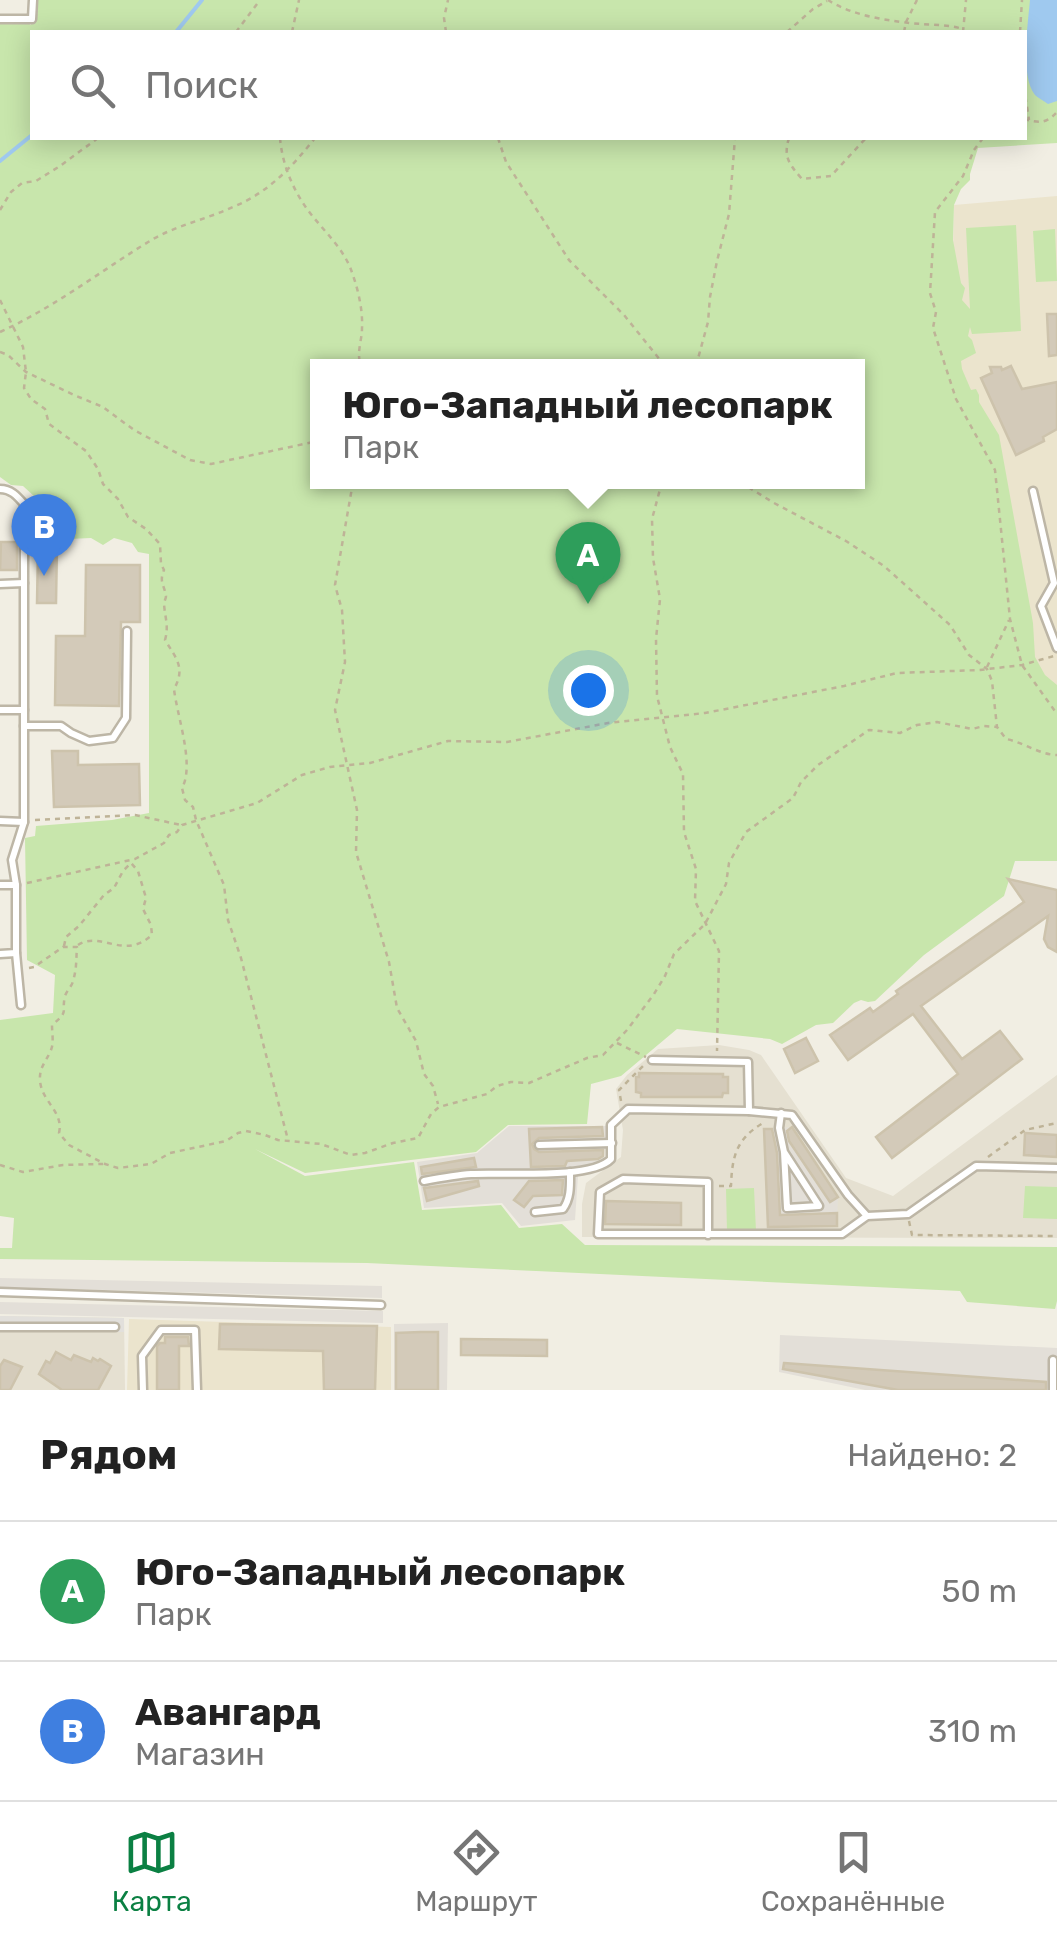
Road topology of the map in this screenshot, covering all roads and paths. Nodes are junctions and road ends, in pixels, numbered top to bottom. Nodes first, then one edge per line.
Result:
1 (33, 0) edge
2 (260, 0) edge
3 (299, 0) edge
4 (448, 0) edge
5 (814, 0) edge
6 (828, 0) edge
7 (918, 0) edge
8 (966, 0) edge
9 (1022, 0) edge
10 (813, 9) junction
11 (0, 19) edge
12 (906, 22) junction
13 (238, 30) edge
14 (292, 30) edge
15 (446, 30) edge
16 (790, 30) edge
17 (904, 30) edge
18 (957, 30) edge
19 (963, 30) edge
20 (1020, 30) edge
21 (1057, 112) edge
22 (1027, 119) edge
23 (1048, 121) junction
24 (1057, 123) edge
25 (95, 140) edge
26 (280, 140) edge
27 (312, 140) edge
28 (499, 140) edge
29 (735, 140) edge
30 (787, 140) edge
31 (864, 140) edge
32 (982, 140) edge
33 (287, 172) junction
34 (0, 210) edge
35 (0, 300) edge
36 (12, 326) junction
37 (0, 332) edge
38 (0, 352) edge
39 (358, 359) edge
40 (659, 359) edge
41 (698, 359) edge
42 (26, 372) junction
43 (310, 443) edge
44 (0, 489) edge
45 (352, 489) edge
46 (660, 489) edge
47 (751, 489) edge
48 (1032, 491) dead end
49 (0, 584) edge
50 (24, 584) junction
51 (1010, 618) junction
52 (127, 631) dead end
53 (1057, 652) edge
54 (1022, 665) junction
55 (986, 668) junction
56 (0, 710) edge
57 (24, 710) junction
58 (1057, 714) edge
59 (661, 716) junction
60 (24, 726) junction
61 (998, 727) junction
62 (1057, 755) edge
63 (347, 765) junction
64 (196, 820) junction
65 (0, 822) edge
66 (24, 822) junction
67 (182, 825) junction
68 (133, 861) junction
69 (0, 884) edge
70 (16, 885) junction
71 (705, 924) junction
72 (77, 946) junction
73 (64, 947) junction
74 (16, 953) junction
75 (0, 954) edge
76 (34, 967) dead end
77 (21, 1004) dead end
78 (615, 1042) junction
79 (652, 1060) junction
80 (716, 1061) junction
81 (439, 1106) junction
82 (628, 1109) junction
83 (749, 1111) junction
84 (781, 1112) junction
85 (1057, 1124) edge
86 (288, 1141) junction
87 (612, 1144) junction
88 (538, 1146) dead end
89 (784, 1152) junction
90 (105, 1164) junction
91 (0, 1165) edge
92 (976, 1166) junction
93 (1057, 1168) edge
94 (570, 1172) junction
95 (424, 1181) dead end
96 (708, 1186) junction
97 (534, 1212) dead end
98 (908, 1214) junction
99 (867, 1216) junction
100 (708, 1236) junction
101 (1057, 1236) edge
102 (0, 1292) edge
103 (381, 1305) dead end
104 (0, 1327) edge
105 (115, 1327) dead end
106 (1053, 1360) dead end
107 (143, 1390) edge
108 (197, 1390) edge
109 (1053, 1390) edge

1 - 11 lane
2 - 13 path
3 - 14 path
4 - 15 path
5 - 10 path
6 - 10 path
6 - 12 path
7 - 12 path
8 - 19 path
9 - 20 path
10 - 16 path
12 - 17 path
12 - 18 path
21 - 23 path
22 - 23 path
23 - 24 path
25 - 34 path
26 - 33 path
27 - 33 path
28 - 40 path
29 - 41 path
30 - 31 path
32 - 51 path
33 - 36 path
33 - 39 path
35 - 36 path
36 - 37 path
36 - 42 path
38 - 42 path
42 - 43 path
42 - 64 path
44 - 50 lane
45 - 63 path
46 - 59 path
47 - 55 path
48 - 53 lane
49 - 50 lane
50 - 57 lane
51 - 54 path
51 - 55 path
52 - 60 lane
53 - 54 path
54 - 55 path
54 - 58 path
55 - 59 path
55 - 61 path
56 - 57 lane
57 - 60 lane
59 - 63 path
59 - 71 path
60 - 66 lane
61 - 62 path
61 - 71 path
63 - 64 path
63 - 81 path
64 - 67 path
64 - 86 path
65 - 66 lane
66 - 67 path
66 - 70 lane
67 - 68 path
68 - 70 path
68 - 72 path
68 - 73 path
69 - 70 lane
70 - 74 lane
71 - 78 path
71 - 80 path
72 - 73 path
72 - 90 path
73 - 76 path
74 - 75 lane
74 - 77 lane
78 - 79 path
78 - 81 path
79 - 80 lane
79 - 82 path
80 - 83 lane
81 - 86 path
82 - 83 lane
82 - 87 lane
83 - 84 lane
84 - 89 lane
84 - 96 path
84 - 99 lane
85 - 92 path
86 - 90 path
87 - 88 lane
87 - 94 lane
89 - 89 lane
90 - 91 path
92 - 93 lane
92 - 98 lane
94 - 95 lane
94 - 97 lane
96 - 100 lane
96 - 100 lane
98 - 99 lane
98 - 101 path
99 - 100 lane
102 - 103 lane
104 - 105 lane
106 - 109 lane
107 - 108 lane

